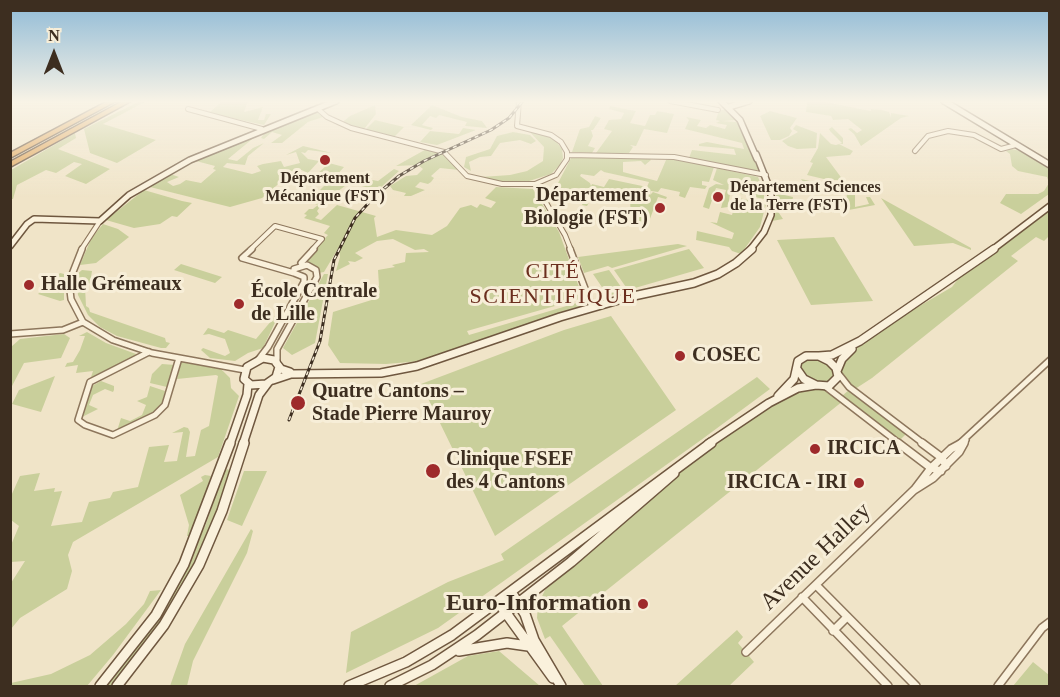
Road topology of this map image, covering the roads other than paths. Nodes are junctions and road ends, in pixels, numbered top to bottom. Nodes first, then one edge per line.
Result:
1 (54, 134) edge
2 (57, 134) edge
3 (68, 134) edge
4 (71, 134) edge
5 (252, 134) edge
6 (374, 134) edge
7 (545, 134) edge
8 (746, 134) edge
9 (938, 134) edge
10 (964, 134) edge
11 (997, 134) edge
12 (1016, 145) junction
13 (915, 151) dead end
14 (34, 152) junction
15 (568, 155) junction
16 (10, 158) edge
17 (10, 165) edge
18 (1050, 166) edge
19 (764, 175) junction
20 (535, 184) junction
21 (1047, 208) edge
22 (100, 221) junction
23 (10, 246) edge
24 (303, 265) junction
25 (294, 273) junction
26 (318, 273) junction
27 (304, 277) junction
28 (592, 307) junction
29 (83, 322) junction
30 (10, 334) edge
31 (860, 341) junction
32 (149, 352) junction
33 (819, 356) junction
34 (179, 358) junction
35 (258, 360) junction
36 (278, 364) junction
37 (1048, 364) edge
38 (797, 369) junction
39 (245, 370) junction
40 (838, 372) junction
41 (299, 373) junction
42 (271, 381) junction
43 (248, 384) junction
44 (819, 386) junction
45 (769, 403) junction
46 (966, 440) junction
47 (704, 448) junction
48 (942, 458) junction
49 (931, 468) junction
50 (943, 469) junction
51 (914, 490) junction
52 (816, 585) junction
53 (511, 592) junction
54 (802, 597) junction
55 (498, 602) junction
56 (519, 604) junction
57 (506, 614) junction
58 (847, 617) junction
59 (1050, 622) edge
60 (833, 630) junction
61 (528, 646) junction
62 (746, 652) dead end
63 (448, 655) junction
64 (100, 687) edge
65 (117, 687) edge
66 (349, 687) edge
67 (390, 687) edge
68 (561, 687) edge
69 (888, 687) edge
70 (916, 687) edge
71 (998, 687) edge

1 - 16 highway
2 - 16 highway
3 - 14 highway
4 - 14 highway
5 - 22 street
6 - 20 street
7 - 15 street
8 - 19 street
9 - 13 street
10 - 12 street
11 - 12 street
12 - 18 street
14 - 17 highway
15 - 19 street
15 - 20 street
19 - 28 street
20 - 28 street
21 - 31 street
22 - 23 street
22 - 29 street
24 - 25 street
24 - 25 street
24 - 26 street
25 - 27 street
26 - 27 street
26 - 36 street
27 - 35 street
28 - 41 street
29 - 30 street
29 - 32 street
31 - 33 street
31 - 40 street
32 - 34 street
32 - 34 street
33 - 38 street
33 - 40 street
34 - 39 street
35 - 36 street
35 - 39 street
36 - 41 street
36 - 42 street
37 - 46 street, Avenue Halley
38 - 44 street
38 - 45 street
39 - 43 street
40 - 44 street
40 - 48 street
41 - 42 street
42 - 43 street
42 - 65 street
43 - 64 street
44 - 45 street
44 - 49 street
45 - 47 street
46 - 48 street, Avenue Halley
46 - 50 street, Avenue Halley
47 - 53 street
47 - 56 street
48 - 49 street, Avenue Halley
48 - 50 street
49 - 50 street
49 - 51 street, Avenue Halley
50 - 51 street, Avenue Halley
51 - 52 street, Avenue Halley
52 - 54 street, Avenue Halley
52 - 58 street
53 - 55 street
53 - 56 street
54 - 60 street
54 - 62 street, Avenue Halley
55 - 57 street
55 - 66 street
56 - 57 street
56 - 68 street
57 - 61 street
57 - 63 street
58 - 60 street
58 - 70 street
59 - 71 street
60 - 69 street
61 - 63 street
61 - 68 street
63 - 67 street

